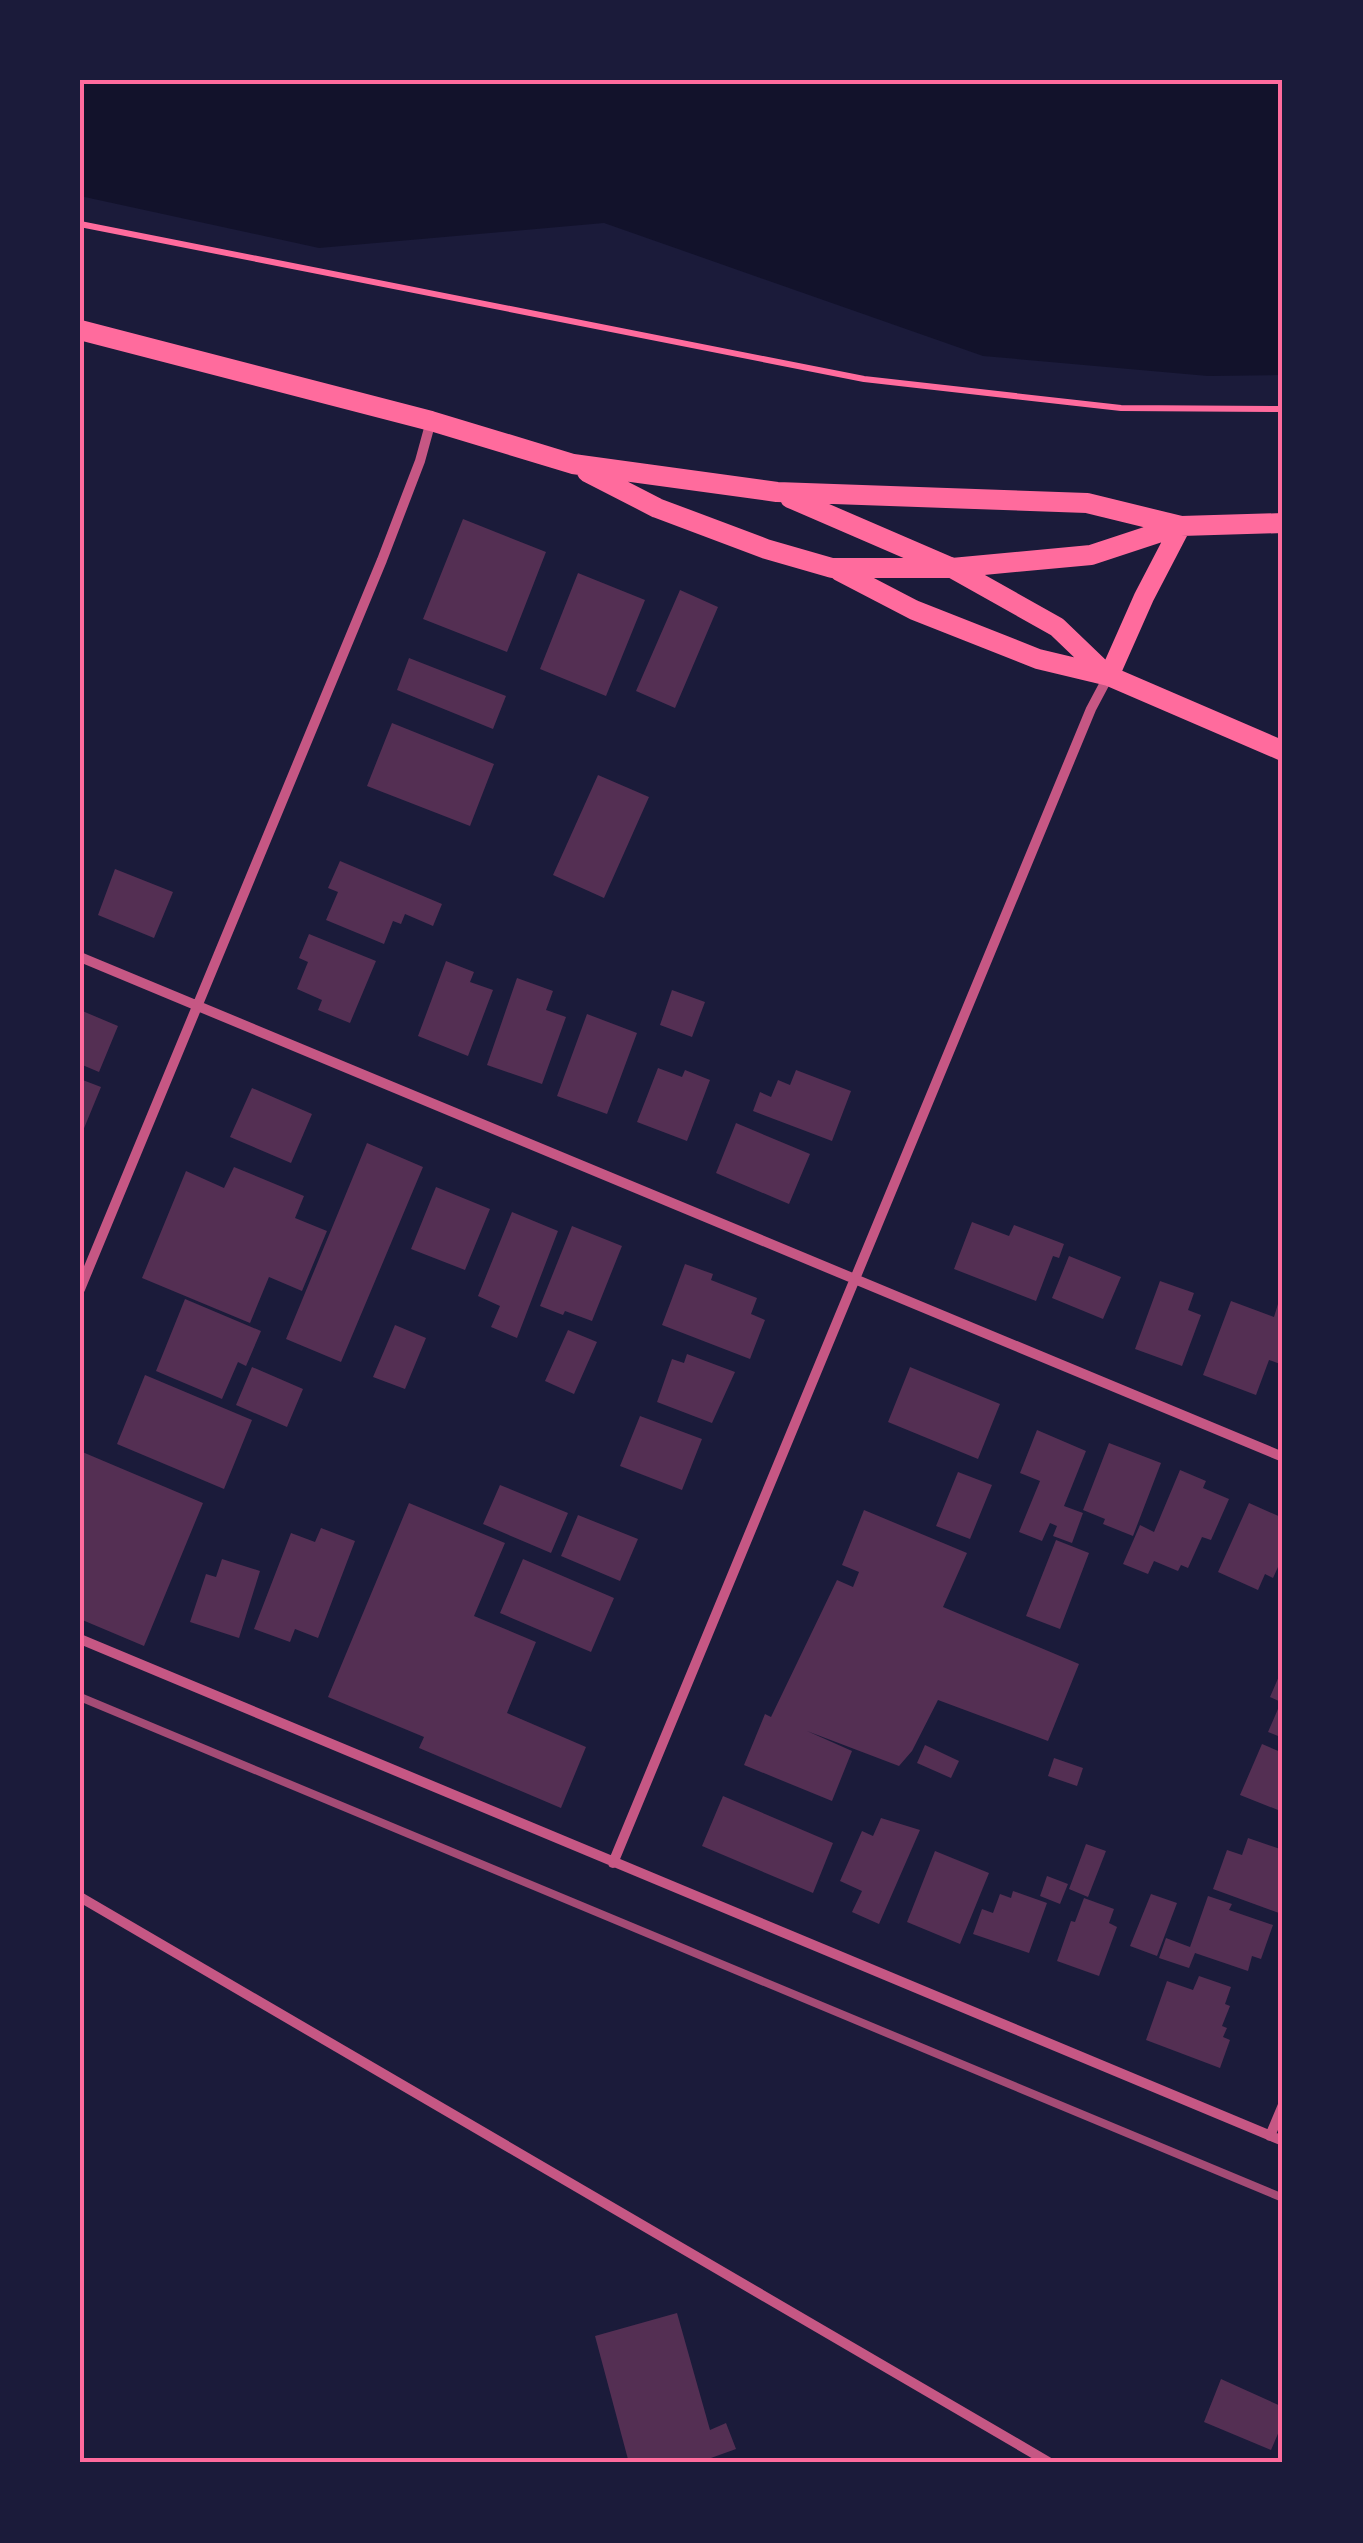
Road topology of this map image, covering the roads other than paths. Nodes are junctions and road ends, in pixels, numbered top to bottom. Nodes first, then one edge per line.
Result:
1 (80, 330) edge
2 (431, 421) junction
3 (573, 464) junction
4 (778, 492) junction
5 (1283, 523) edge
6 (1181, 526) junction
7 (832, 568) junction
8 (952, 568) junction
9 (1108, 676) junction
10 (1283, 751) edge
11 (80, 956) edge
12 (198, 1005) junction
13 (853, 1280) junction
14 (80, 1289) edge
15 (1283, 1457) edge
16 (80, 1639) edge
17 (613, 1863) junction
18 (80, 1898) edge
19 (1283, 2105) edge
20 (1270, 2136) junction
21 (1283, 2142) edge
22 (1050, 2463) edge

1 - 2 main road
2 - 3 main road
2 - 12 street
3 - 4 main road
3 - 7 main road
4 - 6 main road
4 - 8 main road
5 - 6 main road
6 - 8 main road
6 - 9 main road
7 - 8 main road
7 - 9 main road
8 - 9 main road
9 - 10 main road
9 - 13 street
11 - 12 street
12 - 13 street
12 - 14 street
13 - 15 street
13 - 17 street
16 - 17 street
17 - 20 street
18 - 22 street
19 - 20 street
20 - 21 street

